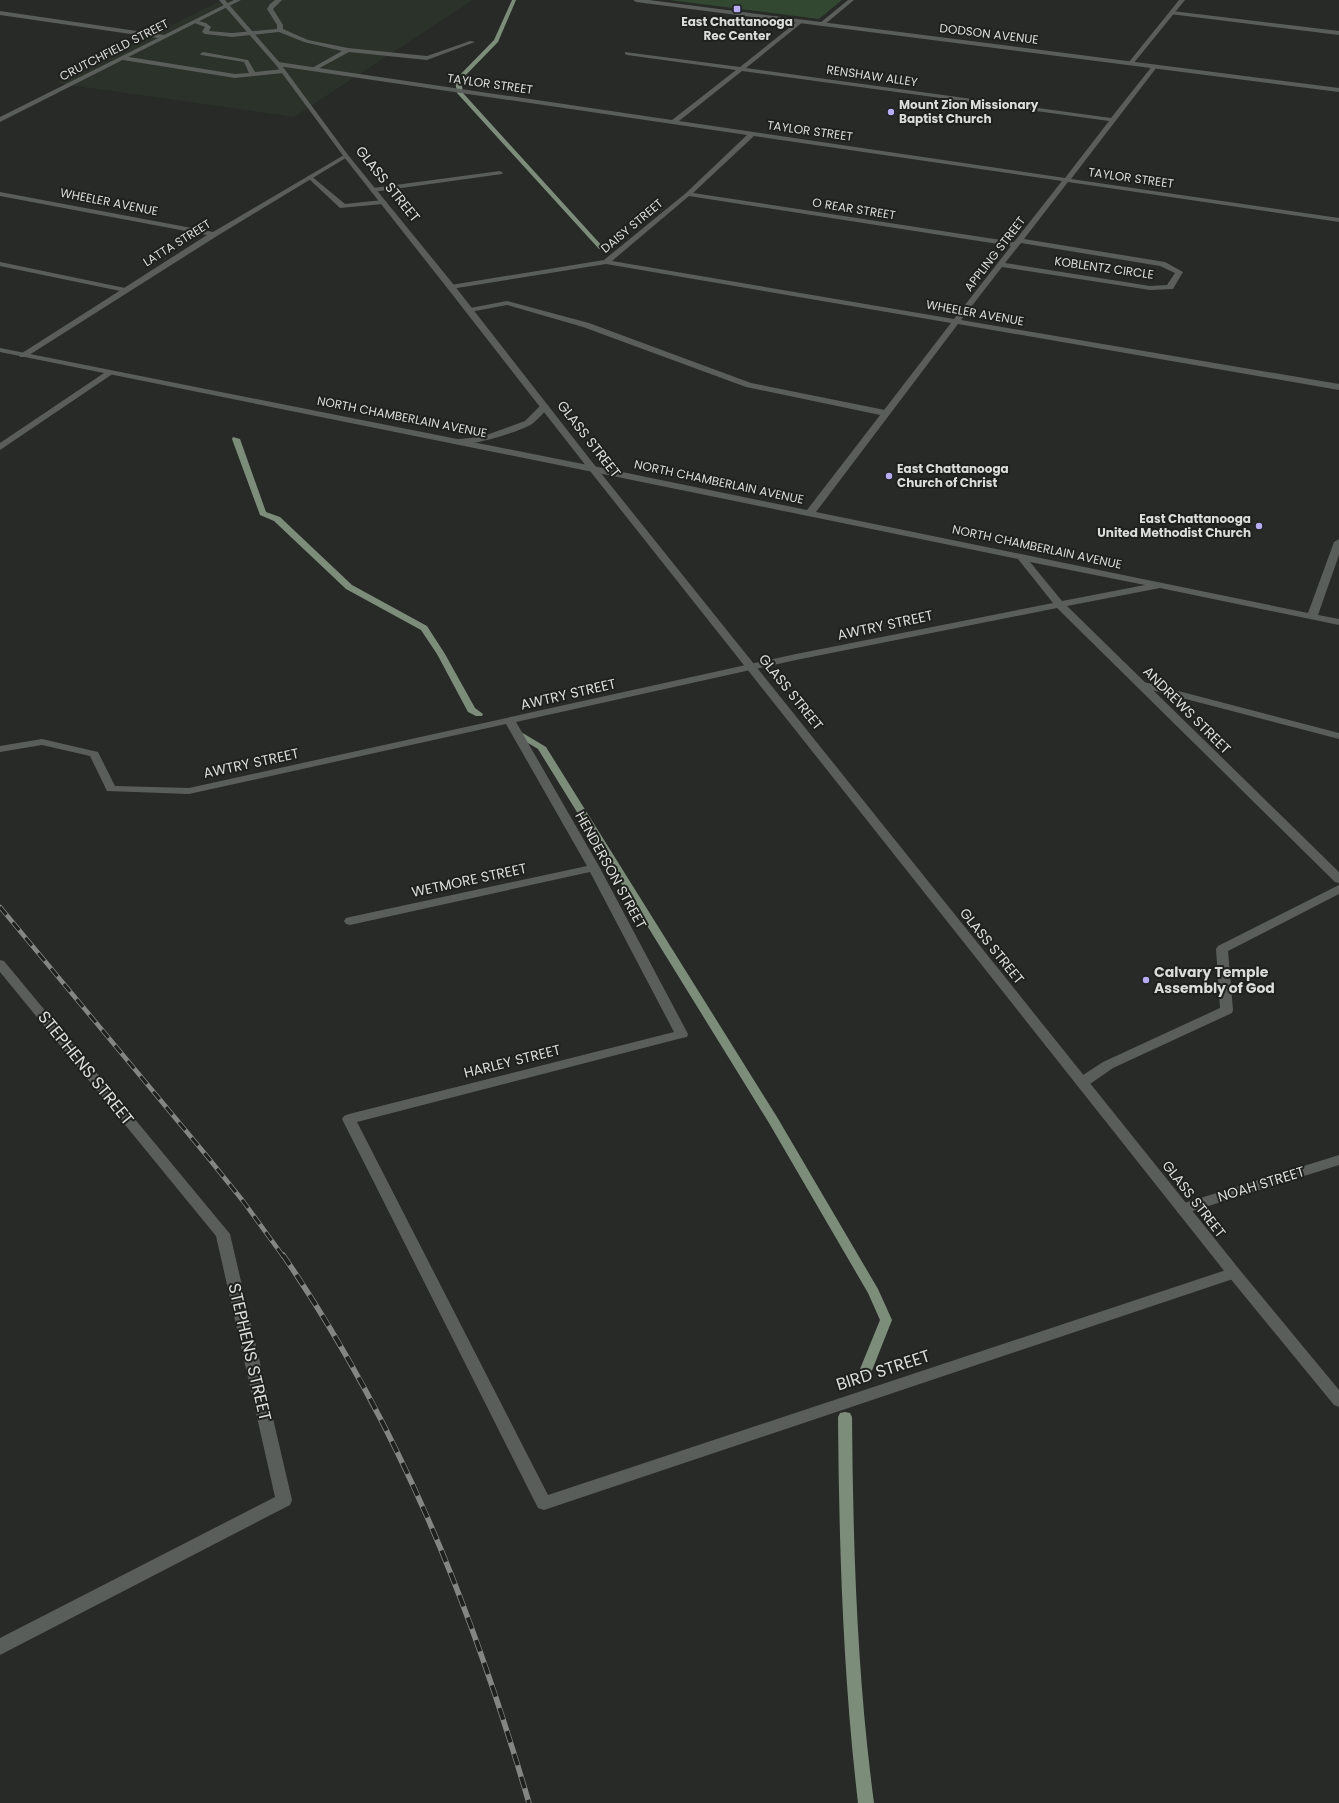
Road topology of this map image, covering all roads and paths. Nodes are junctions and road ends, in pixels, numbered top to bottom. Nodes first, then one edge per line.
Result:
1 (238, 0) edge
2 (280, 0) edge
3 (636, 0) edge
4 (851, 0) edge
5 (1182, 0) edge
6 (224, 3) edge
7 (0, 13) edge
8 (1172, 13) junction
9 (801, 21) junction
10 (195, 22) junction
11 (822, 24) junction
12 (280, 30) junction
13 (1339, 33) edge
14 (251, 34) junction
15 (165, 37) junction
16 (472, 42) dead end
17 (348, 50) junction
18 (627, 53) dead end
19 (203, 54) dead end
20 (123, 58) junction
21 (1131, 63) junction
22 (278, 64) junction
23 (1154, 66) junction
24 (314, 69) junction
25 (741, 69) junction
26 (283, 71) junction
27 (253, 75) junction
28 (1339, 90) edge
29 (0, 120) edge
30 (1113, 120) junction
31 (674, 122) junction
32 (752, 134) junction
33 (346, 156) junction
34 (500, 173) dead end
35 (310, 177) junction
36 (1067, 180) junction
37 (373, 190) junction
38 (0, 194) edge
39 (688, 194) junction
40 (383, 202) junction
41 (1339, 220) edge
42 (214, 234) junction
43 (1018, 243) junction
44 (606, 262) junction
45 (0, 264) edge
46 (1001, 265) junction
47 (452, 287) junction
48 (125, 290) junction
49 (470, 310) junction
50 (957, 322) junction
51 (0, 350) edge
52 (23, 355) junction
53 (110, 373) junction
54 (1339, 387) edge
55 (545, 406) junction
56 (885, 413) junction
57 (459, 442) junction
58 (0, 447) edge
59 (593, 469) junction
60 (810, 513) junction
61 (1339, 542) edge
62 (1021, 556) junction
63 (1162, 586) junction
64 (1059, 604) junction
65 (1312, 616) junction
66 (1339, 622) edge
67 (752, 667) junction
68 (1140, 684) junction
69 (510, 721) junction
70 (1339, 736) edge
71 (0, 749) edge
72 (594, 868) junction
73 (1339, 879) edge
74 (1339, 889) edge
75 (350, 921) dead end
76 (0, 964) edge
77 (682, 1034) joint
78 (1084, 1082) junction
79 (1339, 1160) edge
80 (1183, 1209) junction
81 (1234, 1273) junction
82 (1339, 1401) edge
83 (544, 1503) joint
84 (0, 1647) edge

1 - 6 street, CRUTCHFIELD STREET
2 - 12 street
3 - 9 street, DODSON AVENUE
4 - 11 street
5 - 8 street
6 - 10 street, CRUTCHFIELD STREET
6 - 14 street, GLASS STREET
7 - 15 street
8 - 13 street
8 - 21 street
9 - 11 street, DODSON AVENUE
9 - 25 street
10 - 14 street
10 - 15 street, CRUTCHFIELD STREET
11 - 21 street, DODSON AVENUE
12 - 14 street
12 - 17 street
14 - 22 street, GLASS STREET
15 - 20 street, CRUTCHFIELD STREET
16 - 17 street
17 - 24 street
18 - 25 street, RENSHAW ALLEY
19 - 27 street
20 - 27 street
20 - 29 street, CRUTCHFIELD STREET
21 - 23 street, DODSON AVENUE
22 - 24 street, TAYLOR STREET
22 - 26 street, GLASS STREET
23 - 28 street, DODSON AVENUE
23 - 30 street, APPLING STREET
24 - 31 street, TAYLOR STREET
25 - 30 street, RENSHAW ALLEY
25 - 31 street
26 - 27 street
26 - 33 street, GLASS STREET
30 - 36 street, APPLING STREET
31 - 32 street, TAYLOR STREET
32 - 36 street, TAYLOR STREET
32 - 39 street, DAISY STREET
33 - 35 street, LATTA STREET
33 - 37 street, GLASS STREET
34 - 37 street
35 - 40 street
35 - 42 street, LATTA STREET
36 - 41 street, TAYLOR STREET
36 - 43 street, APPLING STREET
37 - 40 street, GLASS STREET
38 - 42 street, WHEELER AVENUE
39 - 43 street, O REAR STREET
39 - 44 street, DAISY STREET
40 - 47 street, GLASS STREET
42 - 48 street, LATTA STREET
43 - 46 street, APPLING STREET
43 - 46 street, KOBLENTZ CIRCLE
44 - 47 street, DAISY STREET
44 - 50 street, WHEELER AVENUE
45 - 48 street
46 - 50 street, APPLING STREET
47 - 49 street, GLASS STREET
48 - 52 street, LATTA STREET
49 - 55 street, GLASS STREET
49 - 56 street
50 - 54 street, WHEELER AVENUE
50 - 56 street, APPLING STREET
51 - 52 street, NORTH CHAMBERLAIN AVENUE
52 - 53 street, NORTH CHAMBERLAIN AVENUE
53 - 57 street, NORTH CHAMBERLAIN AVENUE
53 - 58 street
55 - 57 street
55 - 59 street, GLASS STREET
56 - 60 street, APPLING STREET
57 - 59 street, NORTH CHAMBERLAIN AVENUE
59 - 60 street, NORTH CHAMBERLAIN AVENUE
59 - 67 street, GLASS STREET
60 - 62 street, NORTH CHAMBERLAIN AVENUE
61 - 65 street
62 - 63 street, NORTH CHAMBERLAIN AVENUE
62 - 64 street, ANDREWS STREET
63 - 64 street, AWTRY STREET
63 - 65 street, NORTH CHAMBERLAIN AVENUE
64 - 67 street, AWTRY STREET
64 - 68 street, ANDREWS STREET
65 - 66 street, NORTH CHAMBERLAIN AVENUE
67 - 69 street, AWTRY STREET
67 - 78 street, GLASS STREET
68 - 70 street
68 - 73 street, ANDREWS STREET
69 - 71 street, AWTRY STREET
69 - 72 street, HENDERSON STREET
72 - 75 street, WETMORE STREET
72 - 77 street, HENDERSON STREET
74 - 78 street
76 - 84 street, STEPHENS STREET
77 - 83 street, HARLEY STREET
78 - 80 street, GLASS STREET
79 - 80 street, NOAH STREET
80 - 81 street, GLASS STREET
81 - 82 street, GLASS STREET
81 - 83 street, BIRD STREET

